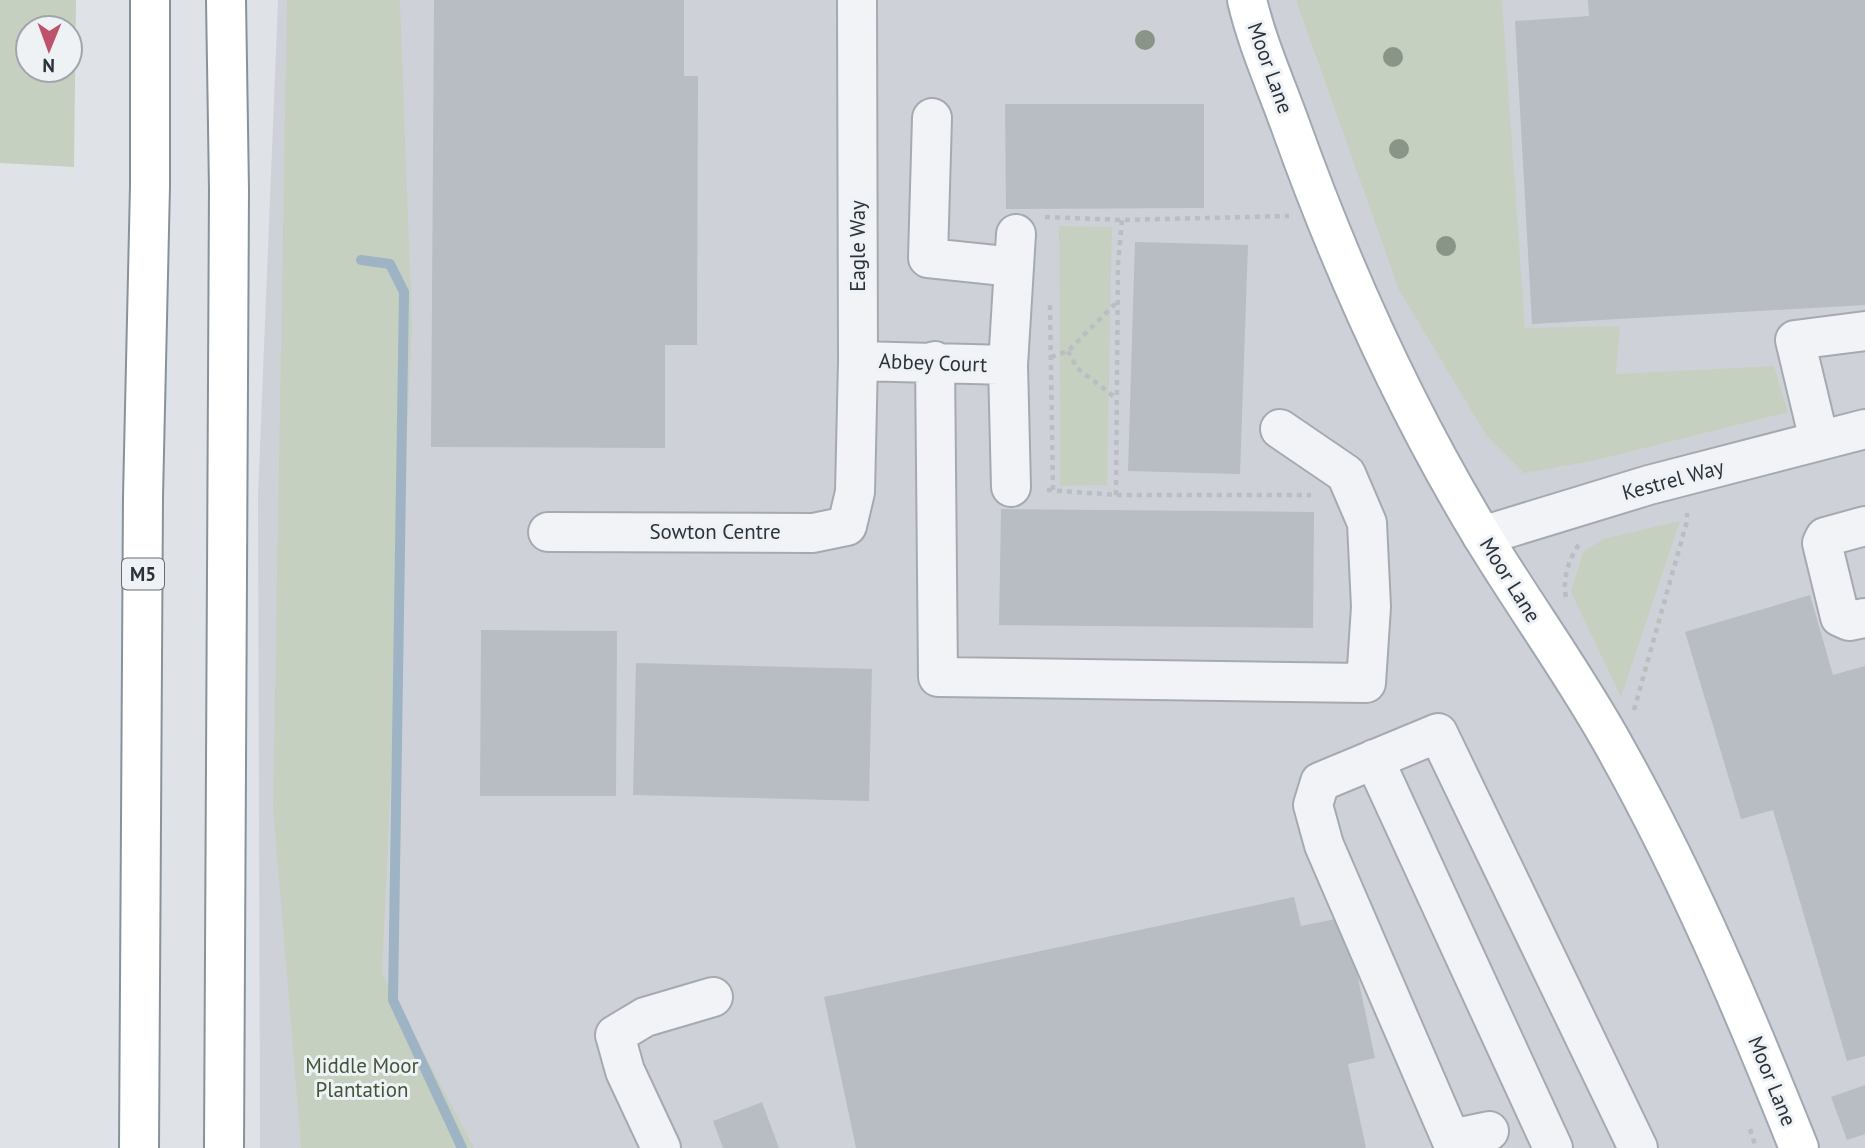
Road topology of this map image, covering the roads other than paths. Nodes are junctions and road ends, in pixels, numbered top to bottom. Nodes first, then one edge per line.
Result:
1 (150, 0) edge
2 (226, 0) edge
3 (857, 0) edge
4 (1247, 0) edge
5 (932, 118) dead end
6 (1865, 331) edge
7 (858, 360) junction
8 (935, 361) junction
9 (1008, 365) junction
10 (1280, 429) dead end
11 (1865, 429) edge
12 (1819, 440) junction
13 (1011, 487) road end
14 (855, 492) joint
15 (1865, 527) edge
16 (548, 532) dead end
17 (1482, 536) junction
18 (1865, 618) edge
19 (1374, 759) junction
20 (713, 997) dead end
21 (1546, 1132) edge
22 (1491, 1140) edge
23 (139, 1148) edge
24 (224, 1148) edge
25 (661, 1148) edge
26 (1638, 1148) edge
27 (1798, 1148) edge

1 - 23 main road, M5
2 - 24 main road
3 - 7 street, Eagle Way
4 - 17 main road, Moor Lane
5 - 9 street, Abbey Court
6 - 12 street
7 - 8 street, Abbey Court
7 - 14 street, Eagle Way
8 - 9 street, Abbey Court
8 - 10 street
9 - 13 street, Abbey Court
11 - 12 street, Kestrel Way
12 - 17 street, Kestrel Way
14 - 16 street, Sowton Centre
15 - 18 street
17 - 27 main road, Moor Lane
19 - 21 street
19 - 22 street
19 - 26 street
20 - 25 street
21 - 22 street

